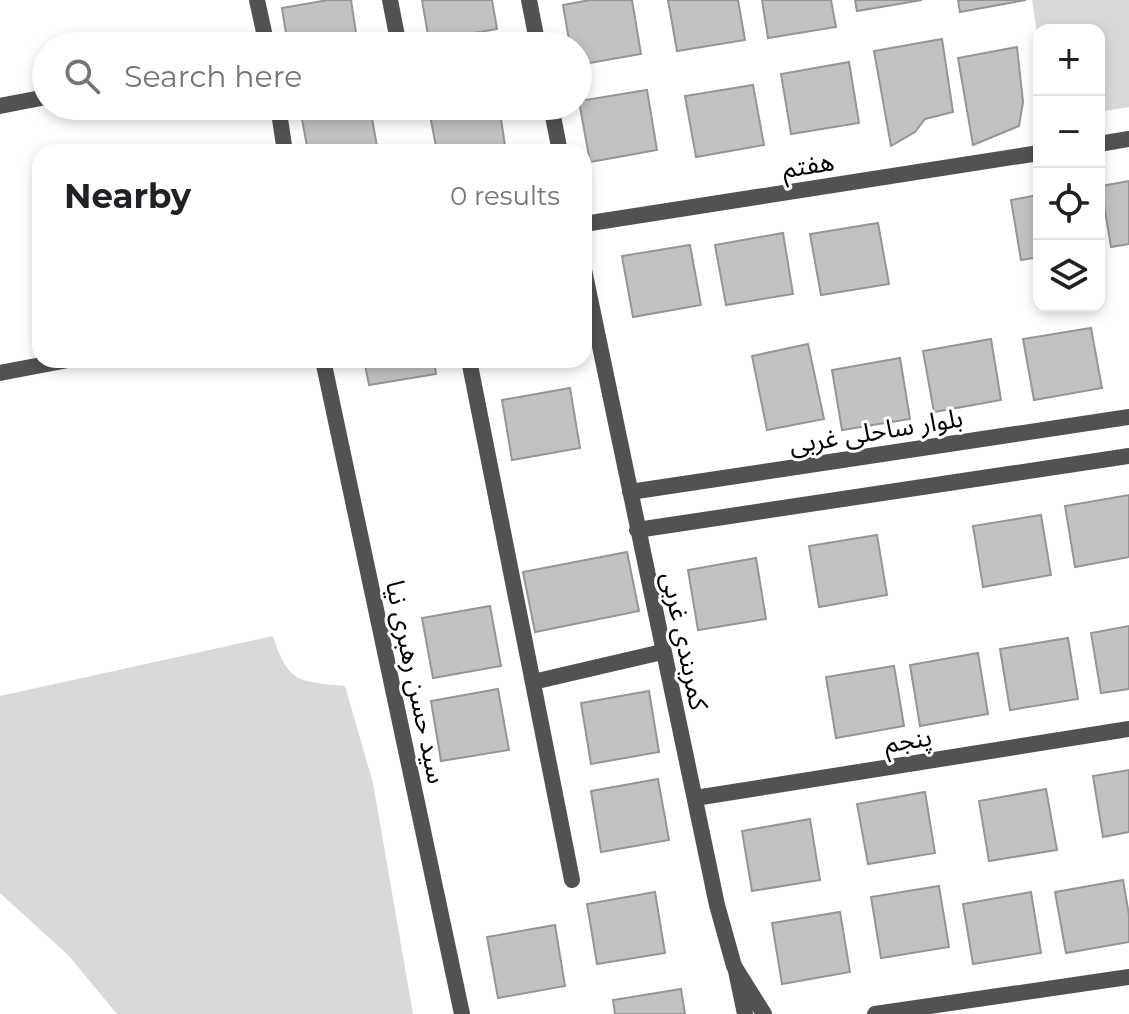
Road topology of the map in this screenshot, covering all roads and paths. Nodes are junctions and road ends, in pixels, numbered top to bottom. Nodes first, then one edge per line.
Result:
1 (257, 0) edge
2 (390, 0) edge
3 (529, 0) edge
4 (264, 32) edge
5 (396, 32) edge
6 (535, 32) edge
7 (32, 100) edge
8 (0, 106) edge
9 (280, 120) edge
10 (554, 120) edge
11 (1129, 139) edge
12 (1105, 143) edge
13 (284, 144) edge
14 (558, 144) edge
15 (1033, 154) edge
16 (592, 223) edge
17 (592, 309) edge
18 (32, 367) edge
19 (325, 368) edge
20 (471, 368) edge
21 (0, 373) edge
22 (1129, 417) edge
23 (1129, 456) edge
24 (630, 492) junction
25 (637, 530) junction
26 (662, 652) junction
27 (533, 682) junction
28 (1129, 729) edge
29 (695, 798) junction
30 (572, 880) dead end
31 (734, 966) junction
32 (1129, 977) edge
33 (462, 1014) edge
34 (745, 1014) edge
35 (764, 1014) edge
36 (875, 1014) edge

1 - 4 street
2 - 5 street
3 - 6 street
7 - 8 street
9 - 13 street
10 - 14 street
11 - 12 street
15 - 16 street, هفتم
17 - 24 street, کمربندی غربی
18 - 21 street
19 - 33 street, سید حسن رهبری نیا
20 - 27 street
22 - 24 street, بلوار ساحلی غربی
23 - 25 street
24 - 25 street, کمربندی غربی
25 - 26 street, کمربندی غربی
26 - 27 street
26 - 29 street, کمربندی غربی
27 - 30 street
28 - 29 street, پنجم
29 - 31 street, کمربندی غربی
31 - 34 street
31 - 35 street, کمربندی غربی
32 - 36 street

